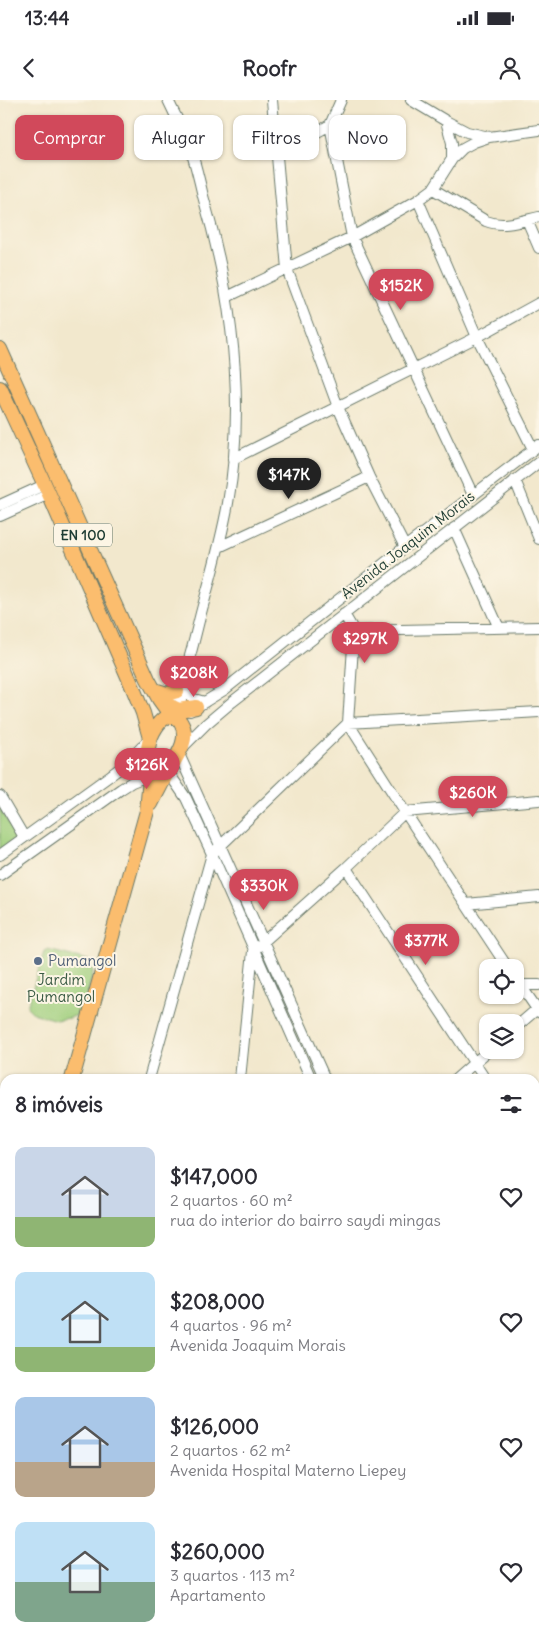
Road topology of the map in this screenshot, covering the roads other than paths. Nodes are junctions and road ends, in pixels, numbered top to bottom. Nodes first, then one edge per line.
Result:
1 (168, 100) edge
2 (272, 100) edge
3 (341, 100) edge
4 (411, 100) edge
5 (273, 115) edge
6 (334, 115) edge
7 (446, 121) junction
8 (539, 130) edge
9 (489, 137) junction
10 (452, 159) junction
11 (278, 160) edge
12 (337, 160) edge
13 (433, 189) junction
14 (418, 200) junction
15 (539, 218) edge
16 (527, 220) junction
17 (352, 236) junction
18 (539, 248) edge
19 (287, 269) junction
20 (227, 297) junction
21 (539, 303) edge
22 (477, 337) junction
23 (0, 350) edge
24 (414, 369) junction
25 (0, 388) edge
26 (338, 406) junction
27 (536, 447) edge
28 (233, 459) junction
29 (539, 462) edge
30 (369, 477) junction
31 (515, 480) junction
32 (46, 490) junction
33 (473, 496) junction
34 (0, 505) edge
35 (0, 516) edge
36 (454, 528) junction
37 (539, 539) edge
38 (220, 546) junction
39 (405, 547) junction
40 (344, 614) junction
41 (539, 627) edge
42 (499, 628) junction
43 (354, 631) junction
44 (180, 691) junction
45 (201, 705) junction
46 (167, 709) junction
47 (539, 712) edge
48 (348, 723) junction
49 (150, 738) junction
50 (166, 764) junction
51 (0, 796) edge
52 (539, 800) edge
53 (405, 812) junction
54 (24, 837) junction
55 (221, 847) junction
56 (0, 854) edge
57 (212, 854) junction
58 (346, 868) junction
59 (0, 876) edge
60 (539, 897) edge
61 (466, 904) junction
62 (265, 942) junction
63 (254, 951) junction
64 (502, 959) edge
65 (524, 982) edge
66 (539, 985) edge
67 (524, 990) edge
68 (538, 1011) edge
69 (524, 1021) edge
70 (479, 1059) edge
71 (475, 1062) junction
72 (73, 1074) edge
73 (150, 1074) edge
74 (241, 1074) edge
75 (309, 1074) edge
76 (323, 1074) edge
77 (462, 1074) edge
78 (482, 1074) edge

1 - 20 street
2 - 5 street
3 - 6 street
4 - 7 street
7 - 9 street
7 - 10 street
8 - 9 street
9 - 10 street
10 - 13 street
11 - 19 street
12 - 17 street
13 - 14 street
13 - 16 street
14 - 17 street
14 - 22 street
15 - 16 street
16 - 18 street
17 - 19 street
17 - 24 street
19 - 20 street
19 - 26 street
20 - 28 street
21 - 22 street
22 - 24 street
22 - 27 street
23 - 46 main road, EN 100
24 - 26 street
24 - 33 street
25 - 32 main road, EN 100
26 - 28 street
26 - 30 street
27 - 33 street, Avenida Joaquim Morais
28 - 38 street
29 - 31 street, Avenida Joaquim Morais
30 - 38 street
30 - 39 street
31 - 36 street, Avenida Joaquim Morais
31 - 37 street
32 - 34 street
32 - 35 street
32 - 49 main road, EN 100
33 - 39 street, Avenida Joaquim Morais
36 - 40 street, Avenida Joaquim Morais
36 - 42 street
38 - 44 street
39 - 45 street, Avenida Joaquim Morais
40 - 43 street
40 - 50 street, Avenida Joaquim Morais
41 - 42 street
42 - 43 street
43 - 48 street
44 - 45 street
44 - 46 street
44 - 46 main road
45 - 46 main road
46 - 49 main road, EN 100
46 - 50 main road, EN 100
47 - 48 street
48 - 53 street
48 - 55 street
49 - 50 main road, EN 100
49 - 54 street
50 - 55 street
50 - 57 street
50 - 59 street
50 - 72 main road, EN 100
51 - 54 street
52 - 53 street
53 - 58 street
53 - 61 street
54 - 56 street
55 - 57 street
55 - 62 street
57 - 63 street
57 - 73 street
58 - 62 street
58 - 71 street
60 - 61 street
61 - 64 street
62 - 63 street
62 - 76 street
63 - 74 street
63 - 75 street
65 - 66 street
67 - 68 street
68 - 69 street
70 - 71 street
71 - 77 street
71 - 78 street

